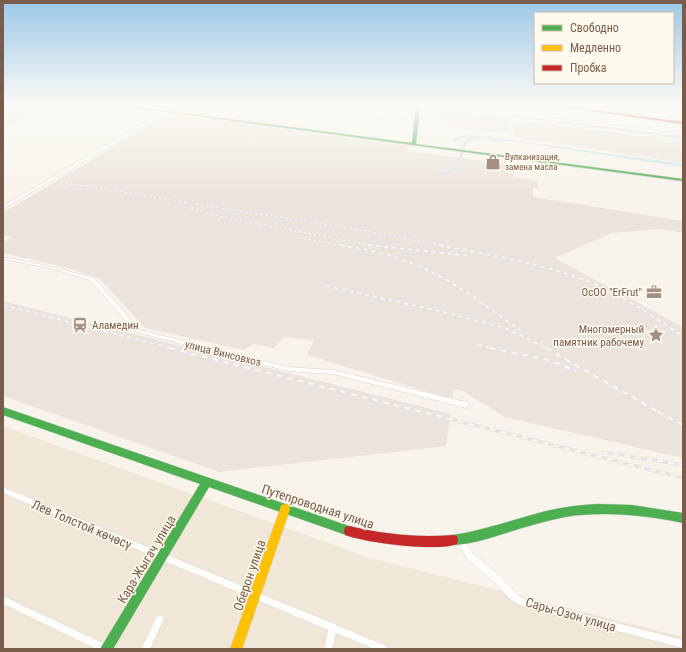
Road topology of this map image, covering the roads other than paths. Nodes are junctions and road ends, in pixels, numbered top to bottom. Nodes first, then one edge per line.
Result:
1 (125, 135) edge
2 (356, 135) edge
3 (415, 135) edge
4 (414, 143) junction
5 (571, 163) junction
6 (683, 176) edge
7 (683, 180) edge
8 (3, 208) edge
9 (3, 258) edge
10 (466, 405) dead end
11 (3, 411) edge
12 (207, 482) junction
13 (3, 490) edge
14 (285, 509) junction
15 (683, 518) edge
16 (459, 540) junction
17 (162, 557) junction
18 (255, 595) junction
19 (3, 600) edge
20 (160, 619) dead end
21 (332, 627) junction
22 (683, 644) edge
23 (106, 649) edge
24 (145, 649) edge
25 (236, 649) edge
26 (328, 649) edge
27 (384, 649) edge

1 - 8 street
2 - 4 main road
3 - 4 main road
4 - 5 main road
5 - 6 main road
5 - 7 main road
9 - 10 street, улица Винсовхоз
11 - 12 main road, Путепроводная улица
12 - 14 main road, Путепроводная улица
12 - 17 main road, Кара-Жыгач улица
13 - 17 street, Лев Толстой көчөсү
14 - 16 main road, Путепроводная улица
14 - 18 main road, Оберон улица
15 - 16 main road, Путепроводная улица
16 - 22 street, Сары-Озон улица
17 - 18 street, Лев Толстой көчөсү
17 - 23 main road, Кара-Жыгач улица
18 - 21 street, Лев Толстой көчөсү
18 - 25 main road, Оберон улица
19 - 23 street
20 - 24 street
21 - 26 street
21 - 27 street, Лев Толстой көчөсү

